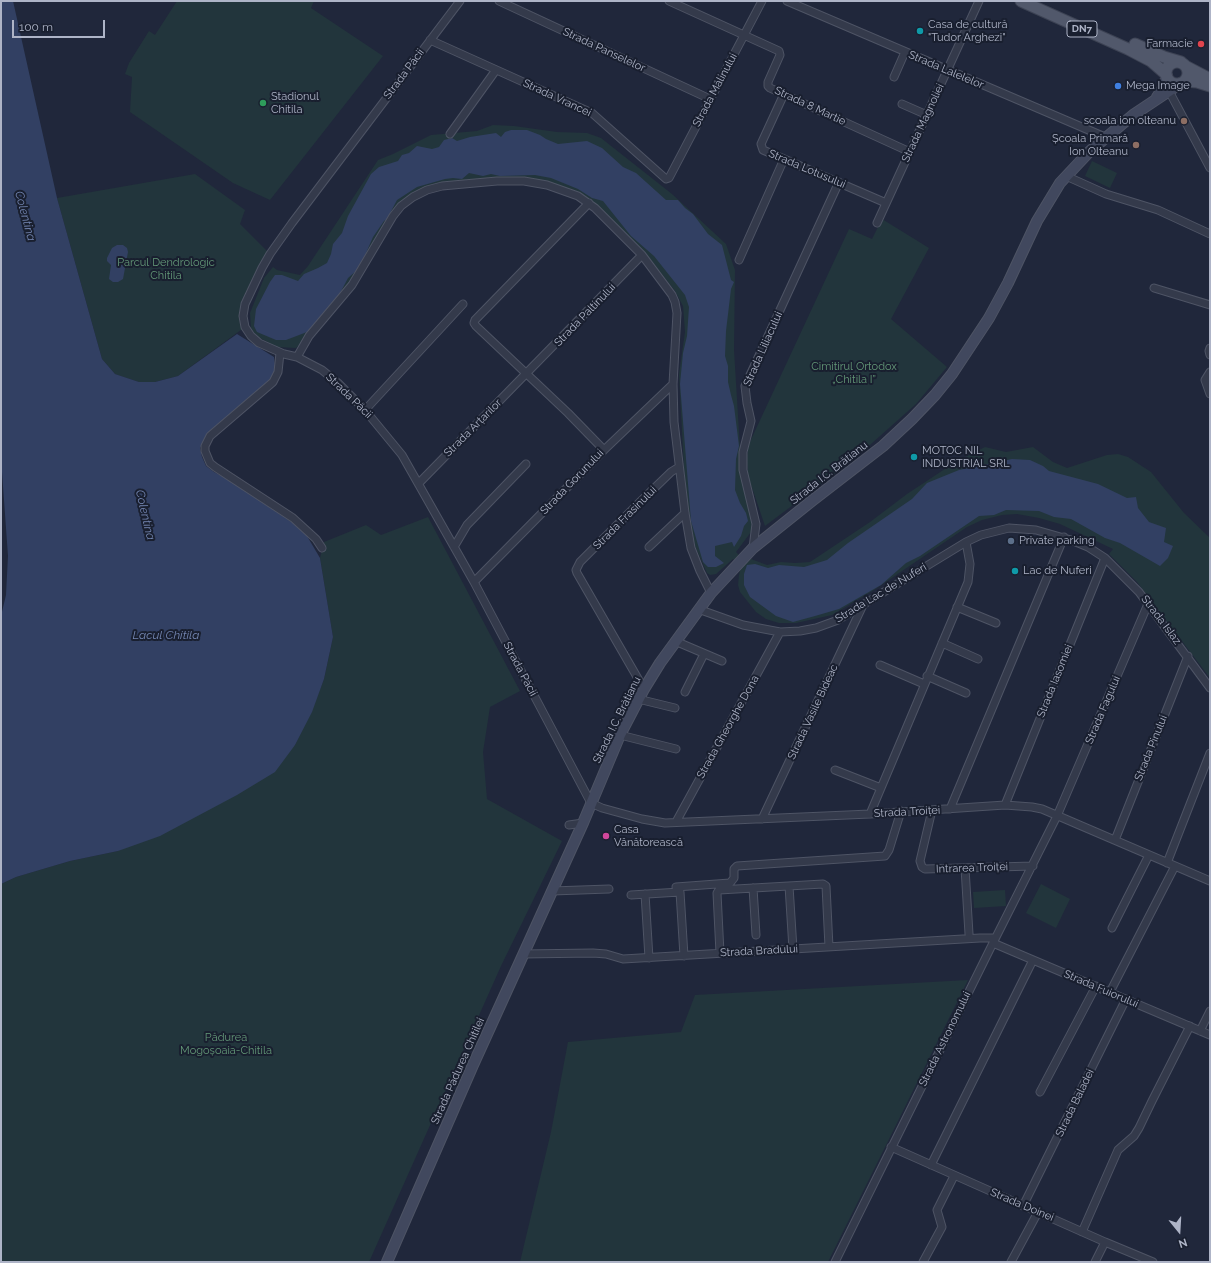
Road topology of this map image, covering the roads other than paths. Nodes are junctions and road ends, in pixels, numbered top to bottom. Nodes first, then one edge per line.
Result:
1 (460, 1) edge
2 (498, 1) edge
3 (669, 1) edge
4 (762, 1) edge
5 (787, 1) edge
6 (979, 1) edge
7 (1021, 1) edge
8 (1038, 1) edge
9 (744, 35) junction
10 (430, 40) junction
11 (905, 52) junction
12 (1184, 65) junction
13 (496, 70) junction
14 (948, 70) junction
15 (1167, 75) junction
16 (894, 77) dead end
17 (1209, 79) edge
18 (1183, 82) junction
19 (1169, 91) junction
20 (784, 94) junction
21 (710, 99) junction
22 (1156, 99) junction
23 (902, 104) dead end
24 (927, 116) junction
25 (450, 134) dead end
26 (1105, 137) junction
27 (910, 152) junction
28 (784, 159) junction
29 (1210, 168) edge
30 (1066, 176) junction
31 (667, 179) joint
32 (839, 182) junction
33 (588, 203) junction
34 (886, 203) junction
35 (877, 223) dead end
36 (1210, 234) edge
37 (642, 255) junction
38 (738, 260) dead end
39 (1154, 288) dead end
40 (463, 304) dead end
41 (1210, 305) edge
42 (1210, 348) edge
43 (280, 353) junction
44 (1210, 355) edge
45 (297, 357) junction
46 (1210, 372) edge
47 (527, 374) junction
48 (672, 384) junction
49 (1210, 394) edge
50 (365, 410) junction
51 (604, 450) junction
52 (526, 464) dead end
53 (679, 467) junction
54 (419, 483) junction
55 (684, 513) junction
56 (1064, 537) junction
57 (966, 542) junction
58 (454, 547) junction
59 (649, 547) dead end
60 (322, 548) dead end
61 (753, 548) junction
62 (1105, 558) junction
63 (474, 582) junction
64 (711, 592) junction
65 (1148, 604) junction
66 (863, 605) junction
67 (957, 607) junction
68 (698, 609) junction
69 (996, 623) dead end
70 (780, 632) junction
71 (675, 641) junction
72 (942, 643) junction
73 (704, 654) junction
74 (1188, 656) junction
75 (978, 658) dead end
76 (722, 661) dead end
77 (880, 665) dead end
78 (927, 676) junction
79 (924, 684) junction
80 (1210, 688) edge
81 (644, 689) junction
82 (685, 692) dead end
83 (966, 693) dead end
84 (638, 700) junction
85 (675, 708) dead end
86 (620, 735) junction
87 (676, 749) dead end
88 (1210, 753) edge
89 (835, 770) dead end
90 (881, 788) junction
91 (592, 803) junction
92 (1005, 806) junction
93 (950, 809) junction
94 (932, 810) junction
95 (901, 812) junction
96 (870, 814) junction
97 (1057, 816) junction
98 (762, 819) junction
99 (676, 822) junction
100 (583, 823) junction
101 (569, 825) dead end
102 (1115, 840) junction
103 (1149, 855) junction
104 (1167, 863) junction
105 (1033, 866) junction
106 (1175, 866) junction
107 (965, 868) junction
108 (1210, 881) edge
109 (789, 886) junction
110 (676, 887) dead end
111 (753, 888) junction
112 (608, 889) dead end
113 (552, 892) junction
114 (645, 894) junction
115 (631, 895) dead end
116 (1112, 928) dead end
117 (969, 934) dead end
118 (756, 935) dead end
119 (994, 941) junction
120 (829, 947) junction
121 (793, 949) junction
122 (720, 953) junction
123 (523, 954) junction
124 (684, 956) junction
125 (649, 958) junction
126 (1033, 960) junction
127 (1096, 986) junction
128 (1110, 992) junction
129 (1126, 999) junction
130 (1210, 1011) edge
131 (1190, 1026) junction
132 (1200, 1031) junction
133 (1210, 1035) edge
134 (1040, 1092) dead end
135 (891, 1147) junction
136 (931, 1166) junction
137 (954, 1176) junction
138 (1023, 1206) junction
139 (1038, 1212) junction
140 (1082, 1232) junction
141 (1105, 1242) junction
142 (387, 1262) edge
143 (835, 1262) edge
144 (923, 1262) edge
145 (1011, 1262) edge
146 (1095, 1262) edge
147 (1153, 1262) edge

1 - 10 street, Strada Păcii
2 - 21 street, Strada Panselelor
3 - 9 street, Strada 8 Martie
4 - 9 street, Strada Mălinului
5 - 11 street, Strada Lalelelor
6 - 14 street, Strada Magnoliei
7 - 15 main road, DN7
8 - 12 main road, DN7
9 - 20 street, Strada 8 Martie
9 - 21 street, Strada Mălinului
10 - 13 street, Strada Vrancei
10 - 43 street, Strada Păcii
11 - 14 street, Strada Lalelelor
11 - 16 street
12 - 15 main road
12 - 17 main road, DN7
12 - 18 main road
13 - 25 street
13 - 31 street, Strada Vrancei
14 - 24 street, Strada Magnoliei
14 - 26 street, Strada Lalelelor
15 - 18 main road, DN7
15 - 22 main road, Strada I.C. Brătianu
17 - 18 main road, DN7
18 - 19 main road, Strada I.C. Brătianu
19 - 22 main road, Strada I.C. Brătianu
19 - 29 street
20 - 27 street, Strada 8 Martie
20 - 28 street, Strada Lotusului
21 - 31 street, Strada Mălinului
22 - 26 main road, Strada I.C. Brătianu
23 - 24 street
24 - 27 street, Strada Magnoliei
26 - 30 main road, Strada I.C. Brătianu
27 - 34 street, Strada Magnoliei
28 - 32 street, Strada Lotusului
28 - 38 street
30 - 36 street
30 - 61 main road, Strada I.C. Brătianu
32 - 34 street, Strada Lotusului
32 - 61 street, Strada Liliacului
33 - 37 street
33 - 45 street
33 - 47 street
34 - 35 street, Strada Magnoliei
37 - 47 street, Strada Paltinului
37 - 48 street
39 - 41 street
40 - 50 street
42 - 44 street
43 - 45 street, Strada Păcii
43 - 60 street
45 - 50 street, Strada Păcii
46 - 49 street
47 - 51 street
47 - 54 street, Strada Arțarilor
48 - 51 street, Strada Gorunului
48 - 53 street
50 - 54 street, Strada Păcii
51 - 63 street, Strada Gorunului
52 - 58 street
53 - 55 street
53 - 81 street, Strada Frasinului
54 - 58 street, Strada Păcii
55 - 59 street
55 - 64 street
56 - 57 street, Strada Lac de Nuferi
56 - 62 street, Strada Lac de Nuferi
56 - 93 street
57 - 66 street, Strada Lac de Nuferi
57 - 67 street
58 - 63 street, Strada Păcii
61 - 64 main road, Strada I.C. Brătianu
62 - 65 street, Strada Islaz
62 - 92 street, Strada Iasomiei
63 - 91 street, Strada Păcii
64 - 68 main road, Strada I.C. Brătianu
65 - 74 street, Strada Islaz
65 - 97 street, Strada Fagului
66 - 70 street, Strada Lac de Nuferi
66 - 98 street, Strada Vasile Bideac
67 - 69 street
67 - 72 street
68 - 70 street, Strada Lac de Nuferi
68 - 71 main road, Strada I.C. Brătianu
70 - 99 street, Strada Gheorghe Dona
71 - 73 street
71 - 81 main road, Strada I.C. Brătianu
72 - 75 street
72 - 78 street
73 - 76 street
73 - 82 street
74 - 80 street, Strada Islaz
74 - 102 street, Strada Pinului
77 - 79 street
78 - 79 street
78 - 83 street
79 - 90 street
81 - 84 main road, Strada I.C. Brătianu
84 - 85 street
84 - 86 main road, Strada I.C. Brătianu
86 - 87 street
86 - 91 main road, Strada I.C. Brătianu
88 - 104 street
89 - 90 street
90 - 96 street
91 - 99 street, Strada Troiței
91 - 100 main road, Strada I.C. Brătianu
92 - 93 street, Strada Troiței
92 - 97 street, Strada Troiței
93 - 94 street, Strada Troiței
94 - 95 street, Strada Troiței
94 - 107 street, Intrarea Troiței
95 - 96 street, Strada Troiței
95 - 110 street
96 - 98 street, Strada Troiței
97 - 102 street, Strada Troiței
97 - 105 street, Strada Astronomului
98 - 99 street, Strada Troiței
100 - 101 street
100 - 113 main road, Strada I.C. Brătianu
102 - 103 street, Strada Troiței
103 - 104 street, Strada Troiței
103 - 116 street
104 - 106 street, Strada Troiței
105 - 107 street, Intrarea Troiței
105 - 119 street, Strada Astronomului
106 - 108 street, Strada Troiței
106 - 128 street
107 - 117 street
109 - 111 street
109 - 120 street
109 - 121 street
111 - 118 street
111 - 122 street
112 - 113 street
113 - 123 main road, Strada Pădurea Chitilei
114 - 115 street
114 - 124 street
114 - 125 street
119 - 120 street, Strada Bradului
119 - 126 street, Strada Fuiorului
119 - 135 street, Strada Astronomului
120 - 121 street, Strada Bradului
121 - 122 street, Strada Bradului
122 - 124 street, Strada Bradului
123 - 125 street, Strada Bradului
123 - 142 main road, Strada Pădurea Chitilei
124 - 125 street, Strada Bradului
126 - 127 street, Strada Fuiorului
126 - 136 street
127 - 128 street, Strada Fuiorului
127 - 134 street
128 - 129 street, Strada Fuiorului
129 - 131 street, Strada Fuiorului
129 - 138 street, Strada Baladei
130 - 132 street
131 - 132 street, Strada Fuiorului
131 - 140 street
132 - 133 street, Strada Fuiorului
135 - 136 street, Strada Doinei
135 - 143 street, Strada Astronomului
136 - 137 street, Strada Doinei
137 - 138 street, Strada Doinei
137 - 144 street
138 - 139 street, Strada Doinei
139 - 140 street, Strada Doinei
139 - 145 street
140 - 141 street, Strada Doinei
141 - 146 street
141 - 147 street, Strada Doinei

